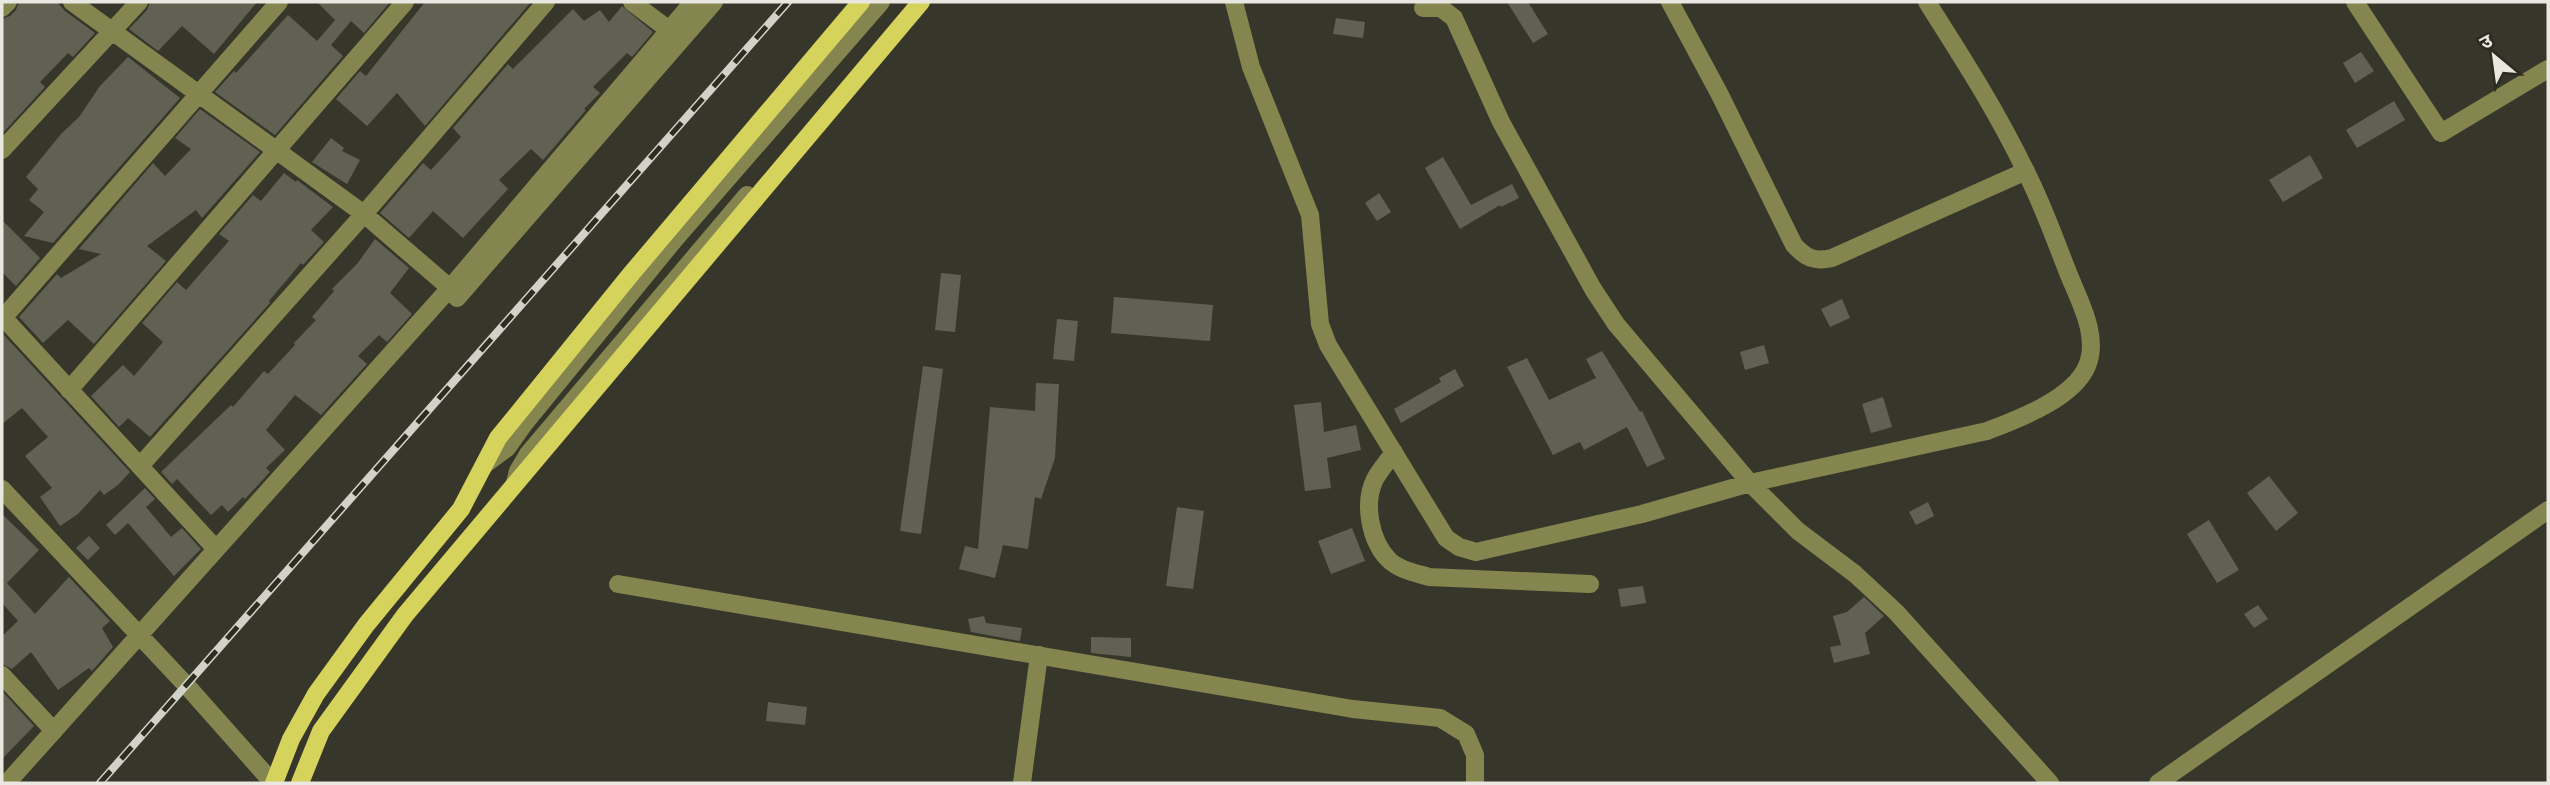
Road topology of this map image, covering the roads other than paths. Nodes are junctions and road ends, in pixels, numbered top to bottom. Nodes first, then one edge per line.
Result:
1 (8, 2) edge
2 (72, 2) edge
3 (139, 2) edge
4 (279, 2) edge
5 (405, 2) edge
6 (545, 2) edge
7 (632, 2) edge
8 (693, 2) edge
9 (713, 2) edge
10 (861, 2) edge
11 (881, 2) edge
12 (914, 2) edge
13 (921, 2) edge
14 (1234, 2) edge
15 (1670, 2) edge
16 (1927, 2) edge
17 (2354, 2) edge
18 (2, 8) edge
19 (1423, 8) dead end
20 (669, 30) junction
21 (113, 31) junction
22 (2548, 69) edge
23 (198, 92) junction
24 (2, 150) edge
25 (274, 150) junction
26 (2026, 171) junction
27 (364, 214) junction
28 (452, 294) junction
29 (2, 317) edge
30 (69, 390) junction
31 (1394, 452) junction
32 (484, 465) junction
33 (140, 466) junction
34 (515, 483) junction
35 (1750, 483) junction
36 (2, 489) edge
37 (2548, 510) edge
38 (216, 549) junction
39 (618, 584) dead end
40 (1590, 584) dead end
41 (139, 636) junction
42 (1039, 655) junction
43 (2, 675) edge
44 (54, 731) junction
45 (7, 783) edge
46 (274, 783) edge
47 (300, 783) edge
48 (1022, 783) edge
49 (1475, 783) edge
50 (2050, 783) edge
51 (2158, 783) edge

1 - 18 street
2 - 21 street
3 - 21 street
4 - 23 street
5 - 25 street
6 - 27 street
7 - 20 street
8 - 20 street
9 - 28 street
10 - 32 main road
11 - 32 street
12 - 34 street
13 - 34 main road
14 - 31 street
15 - 26 street
16 - 26 street
17 - 22 street
19 - 35 street
20 - 28 street
21 - 23 street
21 - 24 street
23 - 25 street
23 - 29 street
25 - 27 street
25 - 30 street
26 - 35 street
27 - 28 street
27 - 33 street
28 - 38 street
29 - 30 street
30 - 33 street
31 - 35 street
31 - 40 street
32 - 46 main road
33 - 38 street
34 - 47 main road
35 - 50 street
36 - 41 street
37 - 51 street
38 - 41 street
39 - 42 street
41 - 44 street
41 - 46 street
42 - 48 street
42 - 49 street
43 - 44 street
44 - 45 street

